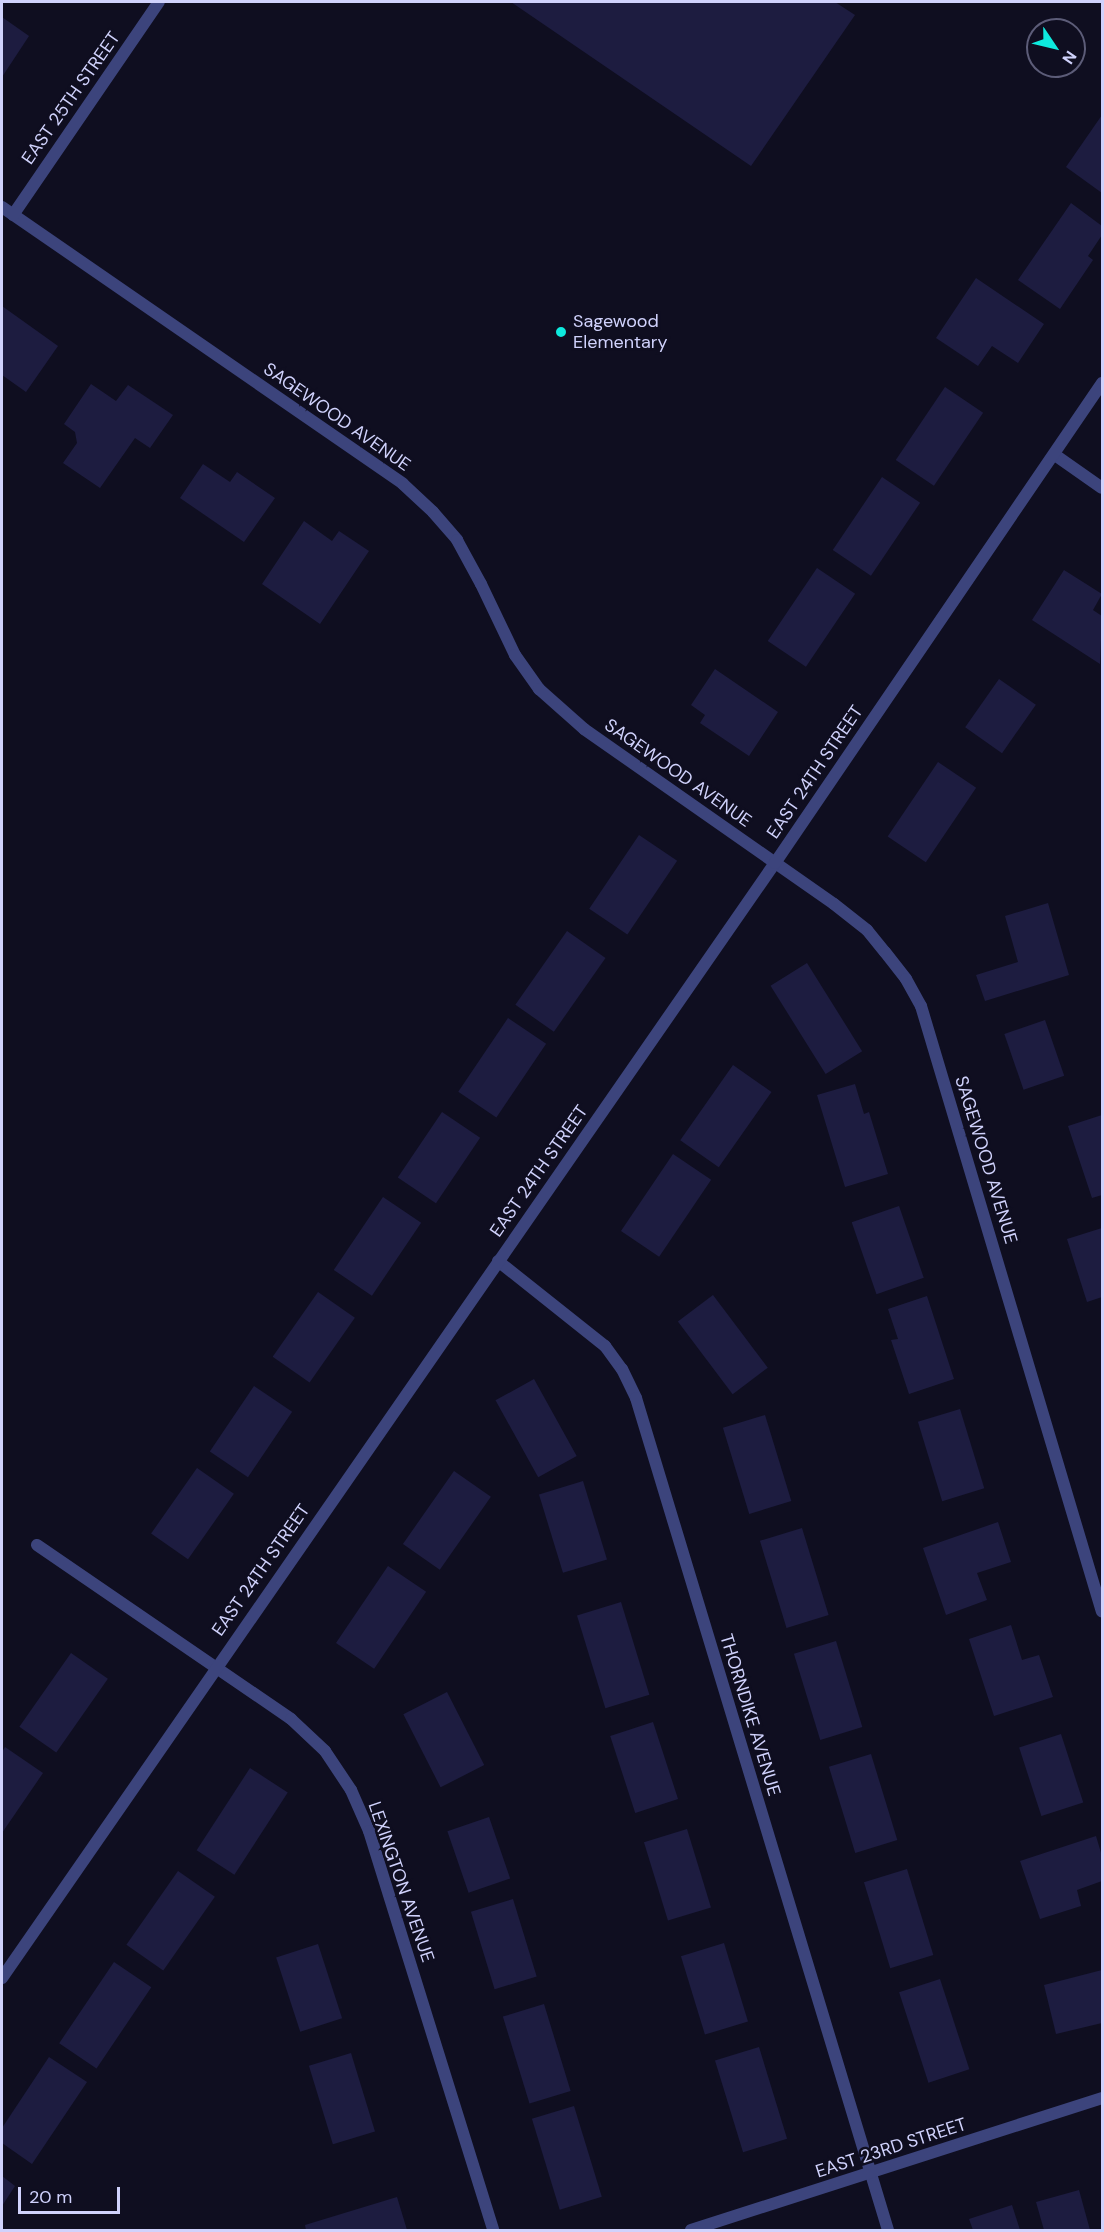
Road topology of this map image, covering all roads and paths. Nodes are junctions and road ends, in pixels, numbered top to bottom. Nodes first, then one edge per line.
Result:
1 (159, 2) edge
2 (2, 207) edge
3 (13, 215) junction
4 (1102, 383) edge
5 (1055, 455) junction
6 (1102, 488) edge
7 (775, 863) junction
8 (498, 1261) junction
9 (37, 1545) dead end
10 (1102, 1612) edge
11 (216, 1666) junction
12 (2, 1978) edge
13 (1102, 2098) edge
14 (870, 2174) junction
15 (493, 2230) edge
16 (691, 2230) edge
17 (888, 2230) edge

1 - 3 street, EAST 25TH STREET
2 - 3 street, SAGEWOOD AVENUE
3 - 7 street, SAGEWOOD AVENUE
4 - 5 street, EAST 24TH STREET
5 - 6 street
5 - 7 street, EAST 24TH STREET
7 - 8 street, EAST 24TH STREET
7 - 10 street, SAGEWOOD AVENUE
8 - 11 street, EAST 24TH STREET
8 - 14 street, THORNDIKE AVENUE
9 - 11 street, LEXINGTON AVENUE
11 - 12 street, EAST 24TH STREET
11 - 15 street, LEXINGTON AVENUE
13 - 14 street, EAST 23RD STREET
14 - 16 street, EAST 23RD STREET
14 - 17 street, THORNDIKE AVENUE

